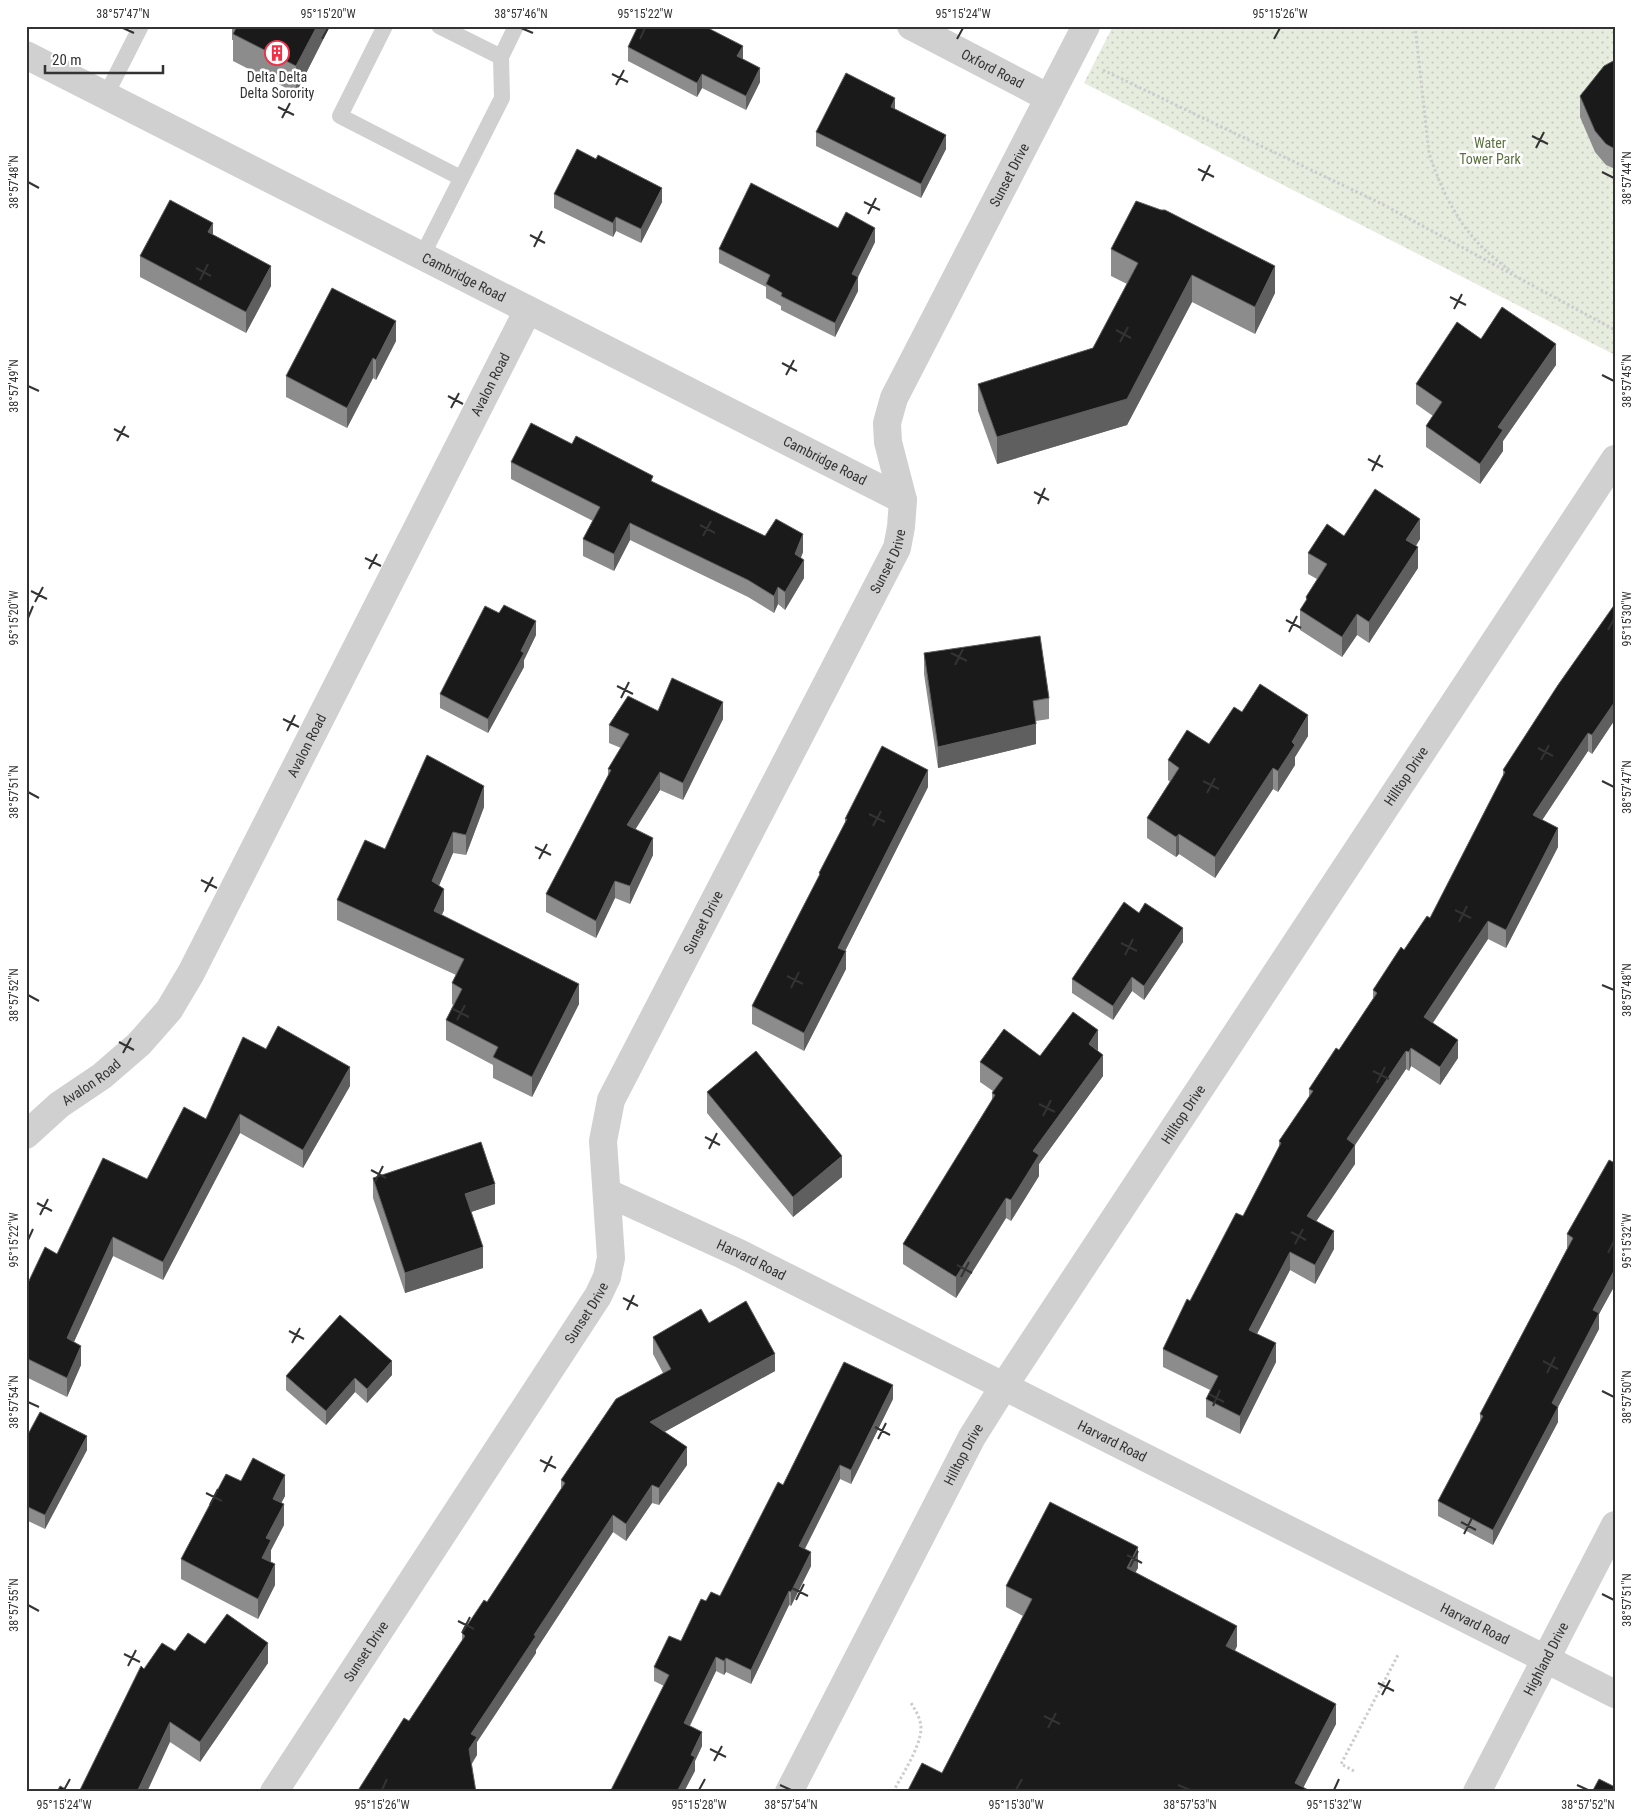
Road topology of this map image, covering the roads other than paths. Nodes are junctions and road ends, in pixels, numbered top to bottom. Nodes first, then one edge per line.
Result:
1 (141, 26) edge
2 (385, 26) edge
3 (439, 26) edge
4 (516, 26) edge
5 (910, 26) edge
6 (1086, 26) edge
7 (26, 55) edge
8 (500, 57) junction
9 (106, 95) junction
10 (1049, 98) junction
11 (461, 178) junction
12 (422, 256) junction
13 (528, 310) junction
14 (1615, 459) edge
15 (903, 500) junction
16 (26, 1135) edge
17 (608, 1193) junction
18 (1004, 1386) junction
19 (1615, 1525) edge
20 (1546, 1659) junction
21 (1615, 1694) edge
22 (274, 1792) edge
23 (789, 1792) edge
24 (1477, 1792) edge

1 - 9 lane
2 - 11 lane
3 - 8 lane
4 - 8 lane
5 - 10 street, Oxford Road
6 - 10 street, Sunset Drive
7 - 9 street, Cambridge Road
8 - 11 lane
9 - 12 street, Cambridge Road
10 - 15 street, Sunset Drive
11 - 12 lane
12 - 13 street, Cambridge Road
13 - 15 street, Cambridge Road
13 - 16 street, Avalon Road
14 - 18 street, Hilltop Drive
15 - 17 street, Sunset Drive
17 - 18 street, Harvard Road
17 - 22 street, Sunset Drive
18 - 20 street, Harvard Road
18 - 23 street, Hilltop Drive
19 - 20 street, Highland Drive
20 - 21 street, Harvard Road
20 - 24 street, Highland Drive

